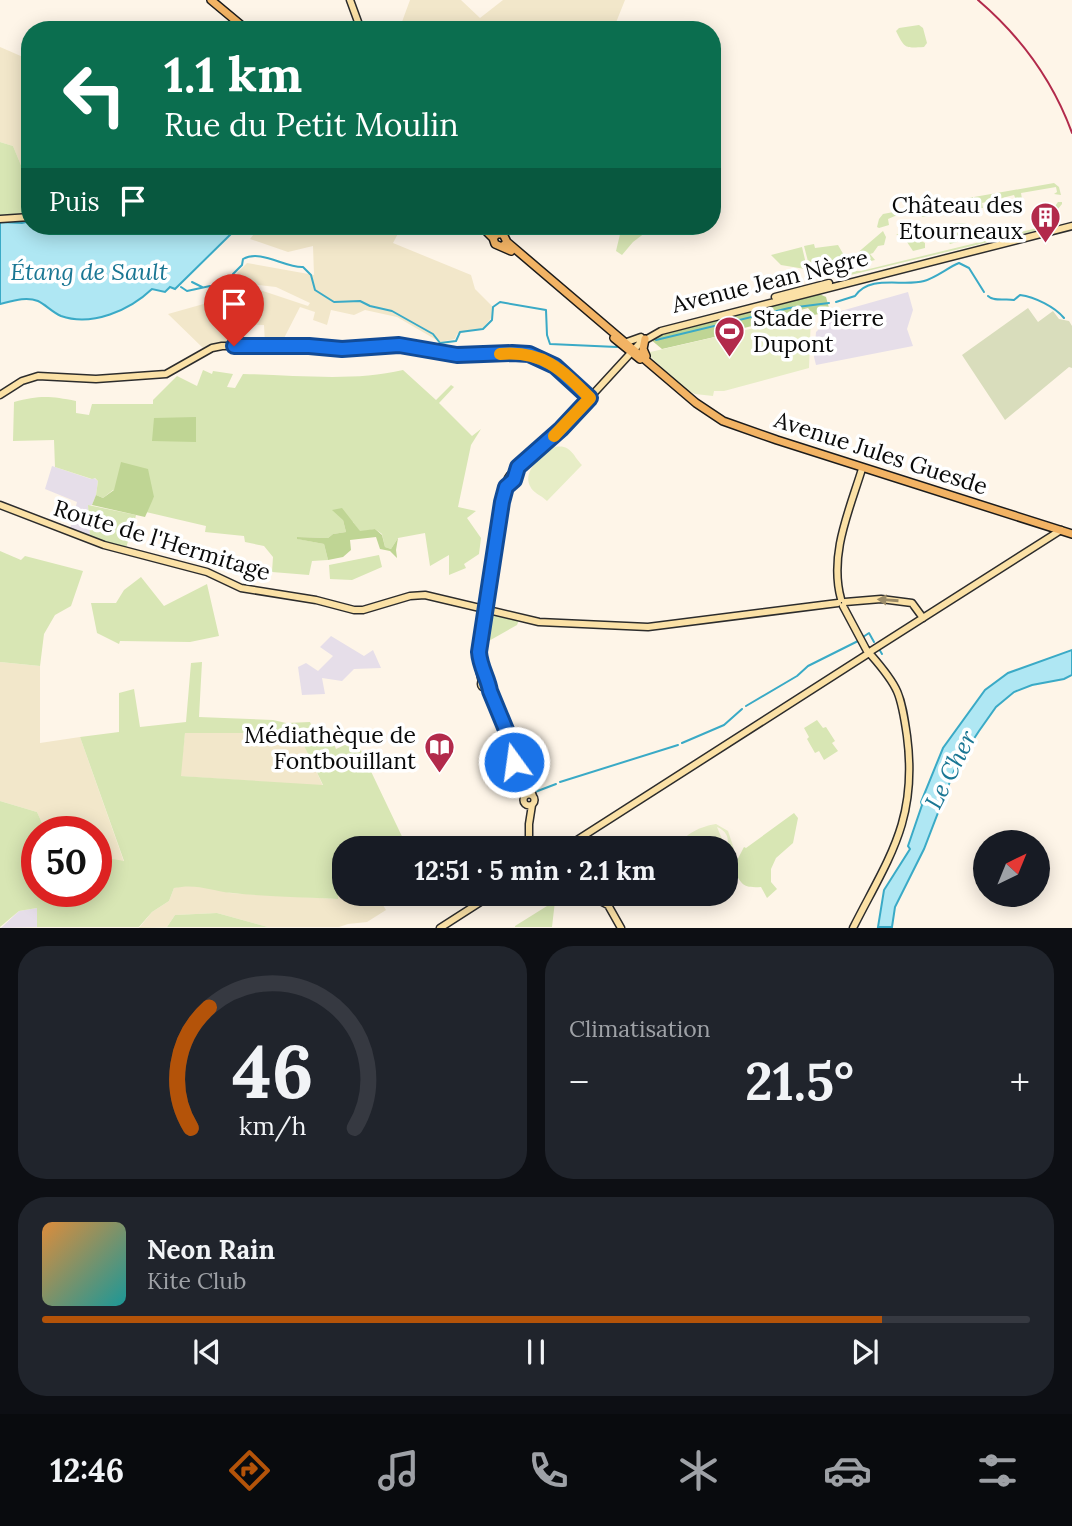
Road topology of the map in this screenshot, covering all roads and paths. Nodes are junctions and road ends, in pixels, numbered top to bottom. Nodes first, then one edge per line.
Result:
1 (211, 0) edge
2 (350, 0) edge
3 (236, 21) edge
4 (358, 21) edge
5 (21, 218) edge
6 (0, 219) edge
7 (1072, 224) edge
8 (494, 235) edge
9 (643, 339) junction
10 (631, 348) junction
11 (651, 362) junction
12 (685, 393) junction
13 (0, 395) edge
14 (591, 396) junction
15 (862, 469) junction
16 (0, 505) edge
17 (1061, 530) junction
18 (1072, 534) edge
19 (842, 603) junction
20 (484, 607) junction
21 (923, 618) junction
22 (869, 653) junction
23 (529, 836) edge
24 (584, 836) edge
25 (474, 906) edge
26 (609, 906) edge
27 (440, 928) edge
28 (621, 928) edge
29 (853, 928) edge

1 - 3 main road
2 - 4 street
5 - 6 street
7 - 9 street, Avenue Jean Nègre
8 - 10 main road
9 - 10 street, Avenue Jean Nègre
9 - 11 main road
10 - 11 main road, Avenue Jules Guesde
10 - 12 main road, Avenue Jules Guesde
10 - 14 street, Avenue Jean Nègre
11 - 12 main road, Avenue Jules Guesde
12 - 15 main road, Avenue Jules Guesde
13 - 14 street
14 - 20 street, Avenue Jean Nègre
15 - 17 main road, Avenue Jules Guesde
15 - 19 street
16 - 20 street, Route de l'Hermitage
17 - 18 main road, Avenue Jules Guesde
17 - 21 street
19 - 20 street, Route de l'Hermitage
21 -> 19 street, Route de l'Hermitage
19 - 22 street
20 - 23 street
21 - 22 street
22 - 24 street
22 - 29 street
25 - 27 street
26 - 28 street

